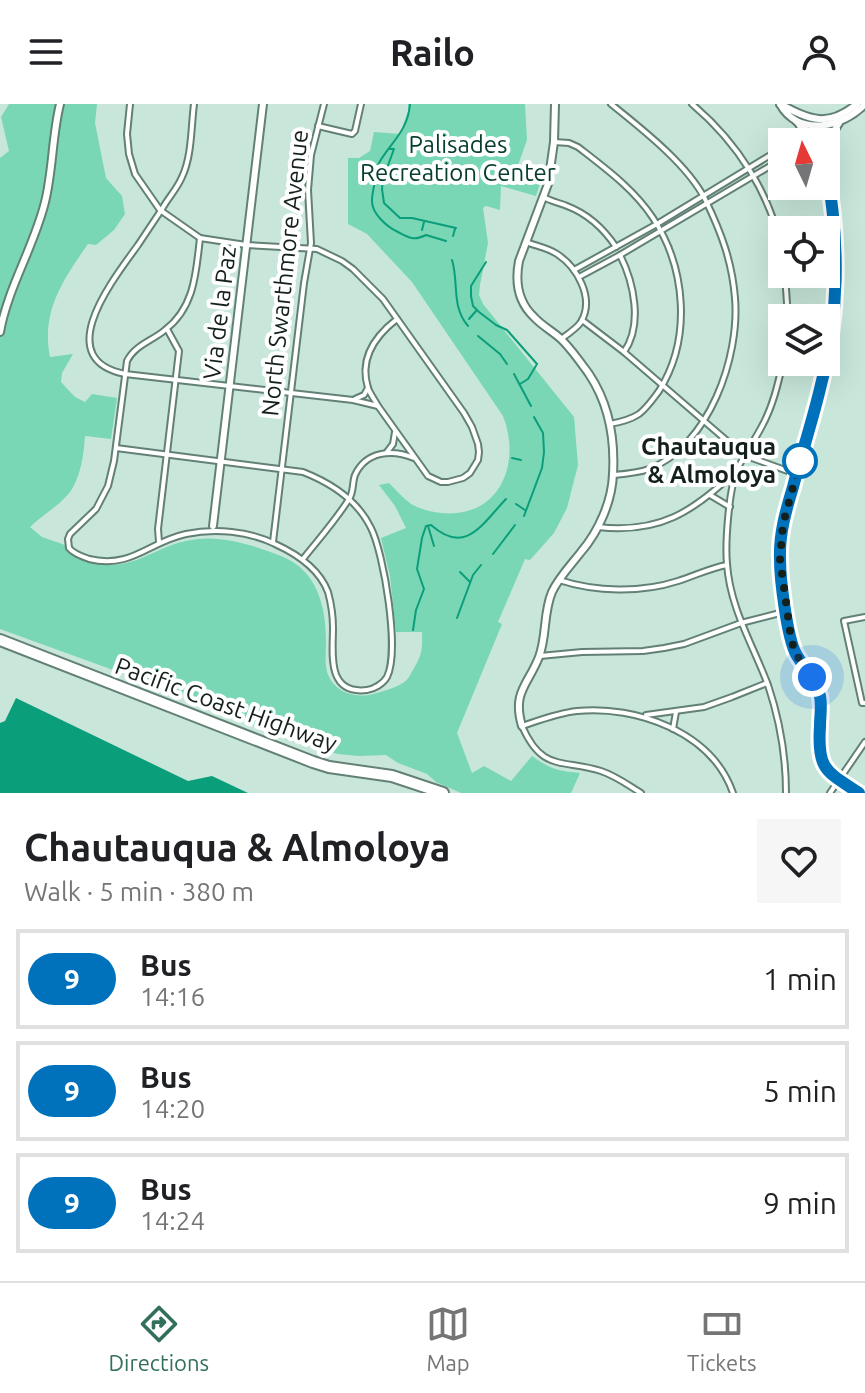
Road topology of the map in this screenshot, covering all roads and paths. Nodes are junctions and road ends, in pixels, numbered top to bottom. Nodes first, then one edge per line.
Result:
1 (60, 104) edge
2 (130, 104) edge
3 (194, 104) edge
4 (263, 104) edge
5 (324, 104) edge
6 (361, 104) edge
7 (555, 104) edge
8 (692, 104) edge
9 (780, 104) edge
10 (842, 104) edge
11 (856, 104) edge
12 (865, 104) edge
13 (615, 105) edge
14 (844, 115) junction
15 (796, 121) junction
16 (822, 123) junction
17 (839, 123) junction
18 (318, 126) junction
19 (800, 128) edge
20 (805, 128) edge
21 (822, 128) edge
22 (835, 128) edge
23 (554, 142) junction
24 (768, 157) edge
25 (768, 168) edge
26 (749, 169) junction
27 (753, 177) junction
28 (703, 196) junction
29 (543, 197) junction
30 (831, 200) edge
31 (707, 204) junction
32 (160, 210) junction
33 (771, 216) edge
34 (657, 224) junction
35 (661, 231) junction
36 (200, 238) junction
37 (526, 242) junction
38 (311, 243) junction
39 (246, 245) junction
40 (616, 247) junction
41 (317, 249) junction
42 (309, 250) junction
43 (620, 255) junction
44 (574, 270) junction
45 (579, 277) junction
46 (835, 304) edge
47 (397, 319) junction
48 (582, 320) junction
49 (167, 329) junction
50 (0, 332) edge
51 (561, 339) junction
52 (624, 352) junction
53 (125, 374) junction
54 (780, 376) edge
55 (824, 376) edge
56 (176, 379) junction
57 (662, 385) junction
58 (229, 386) junction
59 (368, 388) junction
60 (291, 394) junction
61 (353, 400) junction
62 (378, 406) junction
63 (703, 421) junction
64 (610, 424) junction
65 (395, 430) junction
66 (116, 448) junction
67 (388, 451) junction
68 (166, 454) junction
69 (746, 456) junction
70 (414, 459) junction
71 (221, 461) junction
72 (283, 468) junction
73 (736, 470) junction
74 (796, 474) junction
75 (613, 475) junction
76 (710, 495) junction
77 (350, 498) junction
78 (730, 507) junction
79 (213, 526) dead end
80 (598, 527) junction
81 (159, 542) junction
82 (273, 542) junction
83 (303, 559) junction
84 (727, 565) junction
85 (559, 580) junction
86 (786, 611) junction
87 (865, 617) edge
88 (741, 623) junction
89 (0, 640) edge
90 (540, 656) junction
91 (767, 683) junction
92 (865, 703) edge
93 (677, 711) junction
94 (644, 716) junction
95 (522, 726) junction
96 (673, 729) junction
97 (865, 742) edge
98 (839, 781) junction
99 (443, 793) edge
100 (641, 793) edge
101 (733, 793) edge
102 (786, 793) edge
103 (830, 793) edge
104 (859, 793) edge

1 - 50 street
2 - 32 street
3 - 32 street
4 - 39 street, Via de la Paz
5 - 18 street, North Swarthmore Avenue
6 - 18 street
7 - 23 street
8 - 26 street
9 - 15 street
9 - 16 street
10 - 14 street
11 - 14 street
12 - 17 street
13 - 28 street
14 - 16 street
15 - 16 street
15 - 19 street
15 - 20 street
16 - 17 street
16 - 21 street
17 - 22 street
18 - 38 street, North Swarthmore Avenue
23 - 29 street
23 - 34 street
24 - 26 street
25 - 27 street
26 - 27 street
26 - 28 street
27 - 31 street
27 - 33 street
28 - 31 street
28 - 34 street
29 - 37 street
29 - 40 street
30 - 46 street
31 - 35 street
31 - 63 street
32 - 36 street
32 - 53 street
34 - 35 street
34 - 40 street
35 - 43 street
35 - 57 street
36 - 39 street
36 - 49 street
37 - 44 street
37 - 51 street
38 - 41 street
38 - 42 street, North Swarthmore Avenue
39 - 42 street
39 - 58 street, Via de la Paz
40 - 43 street
40 - 44 street
41 - 42 street
41 - 47 street
42 - 60 street, North Swarthmore Avenue
43 - 45 street
43 - 52 street
44 - 45 street
45 - 48 street
47 - 59 street
47 - 70 street
48 - 51 street
48 - 52 street
49 - 53 street
49 - 56 street
51 - 64 street
52 - 57 street
53 - 56 street
53 - 66 street
54 - 69 street
55 - 74 street
56 - 58 street
56 - 68 street
57 - 63 street
57 - 64 street
58 - 60 street
58 - 71 street, Via de la Paz
59 - 61 street
59 - 62 street
60 - 61 street
60 - 72 street, North Swarthmore Avenue
61 - 62 street
62 - 65 street
63 - 69 street
63 - 75 street
64 - 75 street
65 - 67 street
65 - 70 street
66 - 68 street
66 - 81 street
67 - 70 street
67 - 77 street
68 - 71 street
68 - 81 street
69 - 73 street
69 - 74 street
71 - 72 street
71 - 79 street, Via de la Paz
72 - 77 street
72 - 82 street, North Swarthmore Avenue
73 - 76 street
73 - 78 street
74 - 86 street
75 - 80 street
76 - 78 street
76 - 80 street
77 - 83 street
77 - 83 street
78 - 84 street
80 - 85 street
81 - 82 street
82 - 83 street
84 - 85 street
84 - 88 street
85 - 90 street
86 - 88 street
86 - 98 street
87 - 92 street
88 - 90 street
88 - 91 street
89 - 99 highway, Pacific Coast Highway
90 - 95 street
91 - 93 street
91 - 102 street
93 - 94 street
93 - 96 street
94 - 95 street
94 - 96 street
95 - 100 street
96 - 101 street
97 - 98 street
98 - 103 street
98 - 104 street

